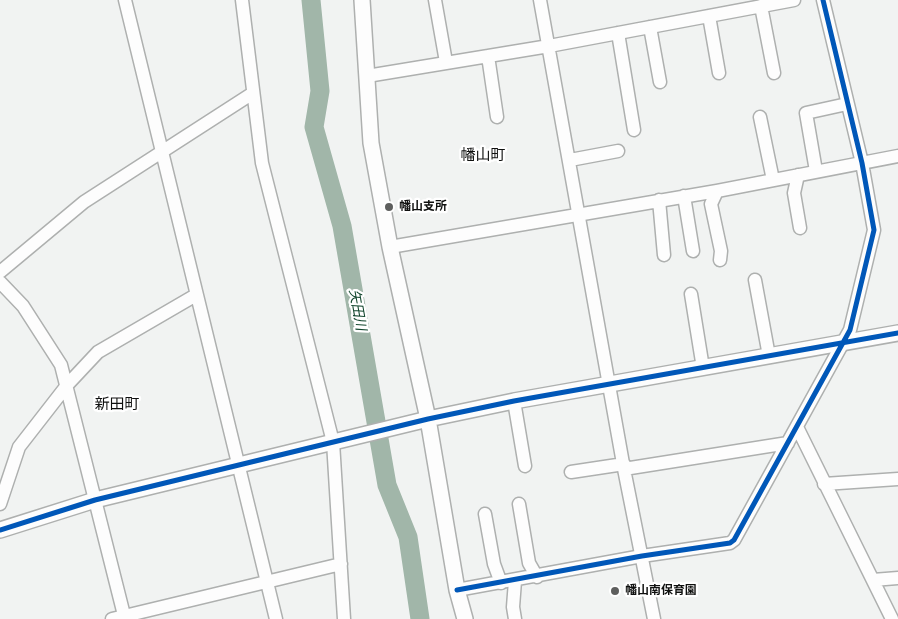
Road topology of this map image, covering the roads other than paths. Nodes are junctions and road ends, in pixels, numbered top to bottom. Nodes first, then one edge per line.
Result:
1 (125, 0) edge
2 (242, 0) edge
3 (362, 0) edge
4 (435, 0) edge
5 (540, 0) edge
6 (794, 0) edge
7 (824, 0) edge
8 (761, 6) junction
9 (709, 16) junction
10 (650, 27) junction
11 (618, 33) junction
12 (549, 46) junction
13 (488, 56) junction
14 (446, 62) junction
15 (719, 73) dead end
16 (774, 73) dead end
17 (367, 76) junction
18 (660, 82) dead end
19 (253, 93) junction
20 (847, 104) junction
21 (497, 117) dead end
22 (760, 117) dead end
23 (634, 130) dead end
24 (618, 150) dead end
25 (162, 151) junction
26 (898, 156) edge
27 (570, 160) junction
28 (862, 163) junction
29 (816, 171) junction
30 (798, 175) junction
31 (773, 180) junction
32 (717, 191) junction
33 (684, 196) junction
34 (659, 200) junction
35 (578, 215) junction
36 (800, 228) dead end
37 (390, 247) junction
38 (692, 251) dead end
39 (664, 254) dead end
40 (720, 260) dead end
41 (0, 272) edge
42 (755, 280) dead end
43 (0, 282) edge
44 (196, 294) junction
45 (691, 294) dead end
46 (898, 333) edge
47 (844, 342) junction
48 (769, 356) junction
49 (704, 368) junction
50 (68, 384) junction
51 (611, 384) junction
52 (514, 401) junction
53 (423, 420) junction
54 (797, 427) junction
55 (335, 442) junction
56 (788, 443) junction
57 (238, 466) junction
58 (525, 466) dead end
59 (624, 466) junction
60 (571, 472) dead end
61 (898, 478) edge
62 (824, 484) junction
63 (95, 500) junction
64 (0, 504) edge
65 (519, 504) dead end
66 (485, 514) dead end
67 (0, 530) edge
68 (642, 556) junction
69 (341, 564) junction
70 (537, 577) junction
71 (898, 578) edge
72 (873, 580) junction
73 (515, 581) junction
74 (266, 582) junction
75 (501, 582) junction
76 (457, 590) junction
77 (120, 618) edge
78 (276, 619) edge
79 (344, 619) edge
80 (465, 619) edge
81 (516, 619) edge
82 (654, 619) edge
83 (892, 619) edge

1 - 25 street
2 - 19 street
3 - 17 street
4 - 14 street
5 - 12 street
6 - 8 street
7 - 20 street
8 - 9 street
8 - 16 street
9 - 10 street
9 - 15 street
10 - 11 street
10 - 18 street
11 - 12 street
11 - 23 street
12 - 13 street
12 - 27 street
13 - 14 street
13 - 21 street
14 - 17 street
17 - 37 street
19 - 25 street
19 - 55 street
20 - 28 street
20 - 29 street
22 - 31 street
24 - 27 street
25 - 41 street
25 - 44 street
26 - 28 street
27 - 35 street
28 - 29 street
28 - 47 street
29 - 30 street
30 - 31 street
30 - 36 street
31 - 32 street
32 - 33 street
32 - 40 street
33 - 34 street
33 - 38 street
34 - 35 street
34 - 39 street
35 - 37 street
35 - 51 street
37 - 53 street
42 - 48 street
43 - 50 street
44 - 50 street
44 - 57 street
45 - 49 street
46 - 47 street
47 - 48 street
47 - 54 street
48 - 49 street
49 - 51 street
50 - 63 street
50 - 64 street
51 - 52 street
51 - 59 street
52 - 53 street
52 - 58 street
53 - 55 street
53 - 76 street
54 - 56 street
54 - 62 street
55 - 57 street
55 - 69 street
56 - 59 street
56 - 68 street
57 - 63 street
57 - 74 street
59 - 60 street
59 - 68 street
61 - 62 street
62 - 72 street
63 - 67 street
63 - 77 street
65 - 70 street
66 - 75 street
68 - 70 street
68 - 82 street
69 - 74 street
69 - 79 street
70 - 73 street
71 - 72 street
72 - 83 street
73 - 75 street
73 - 81 street
74 - 77 street
74 - 78 street
75 - 76 street
76 - 80 street

